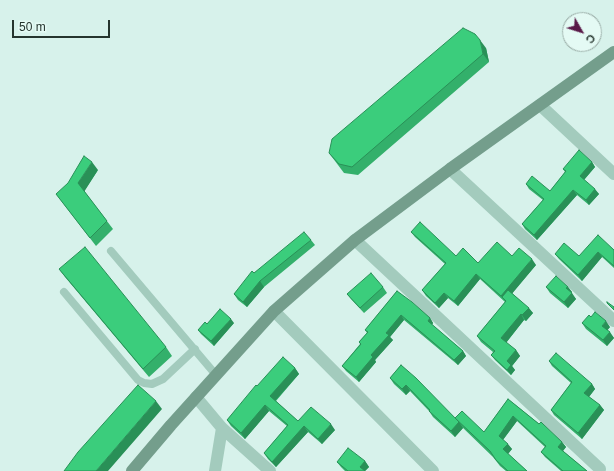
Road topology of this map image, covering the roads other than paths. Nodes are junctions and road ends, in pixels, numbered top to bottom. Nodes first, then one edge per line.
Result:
1 (614, 52) edge
2 (540, 105) junction
3 (450, 169) junction
4 (614, 174) edge
5 (355, 240) junction
6 (111, 251) dead end
7 (64, 292) dead end
8 (274, 311) junction
9 (614, 321) edge
10 (195, 349) junction
11 (216, 375) junction
12 (196, 397) junction
13 (222, 428) junction
14 (600, 469) dead end
15 (132, 471) edge
16 (215, 471) edge
17 (270, 471) edge
18 (433, 471) edge

1 - 2 main road
2 - 3 main road
2 - 4 street
3 - 5 main road
3 - 9 street
5 - 8 main road
5 - 14 street
6 - 10 lane
7 - 10 lane
8 - 11 main road
8 - 18 street
10 - 11 lane
11 - 12 main road
12 - 13 street
12 - 15 main road
13 - 16 street
13 - 17 street

